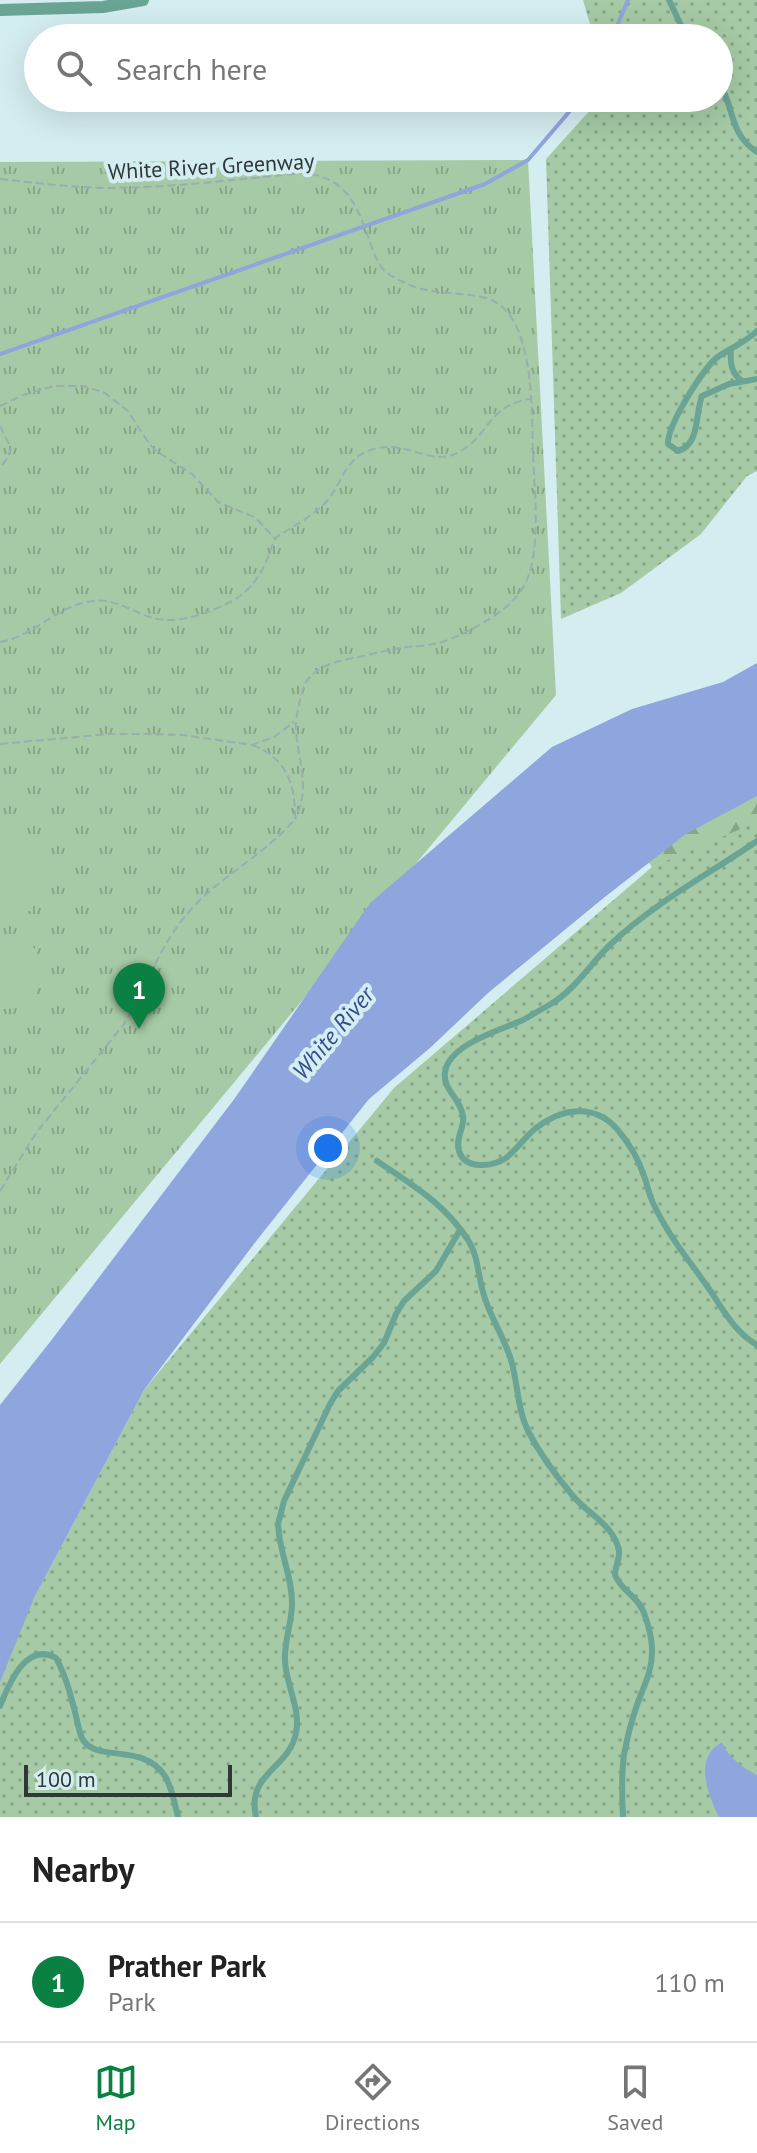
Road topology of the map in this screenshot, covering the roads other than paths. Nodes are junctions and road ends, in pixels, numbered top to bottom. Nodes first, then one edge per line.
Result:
1 (143, 0) edge
2 (669, 0) edge
3 (0, 10) edge
4 (680, 24) edge
5 (730, 112) edge
6 (757, 152) edge
7 (757, 331) edge
8 (731, 350) junction
9 (757, 379) edge
10 (742, 381) junction
11 (757, 841) edge
12 (377, 1161) dead end
13 (460, 1230) junction
14 (757, 1345) edge
15 (0, 1706) edge
16 (178, 1817) edge
17 (256, 1817) edge
18 (623, 1817) edge

1 - 3 street
2 - 4 lane
5 - 6 lane
7 - 8 lane
8 - 10 lane
8 - 10 lane
9 - 10 lane
11 - 14 lane
12 - 13 lane
13 - 17 lane
13 - 18 lane
15 - 16 lane

